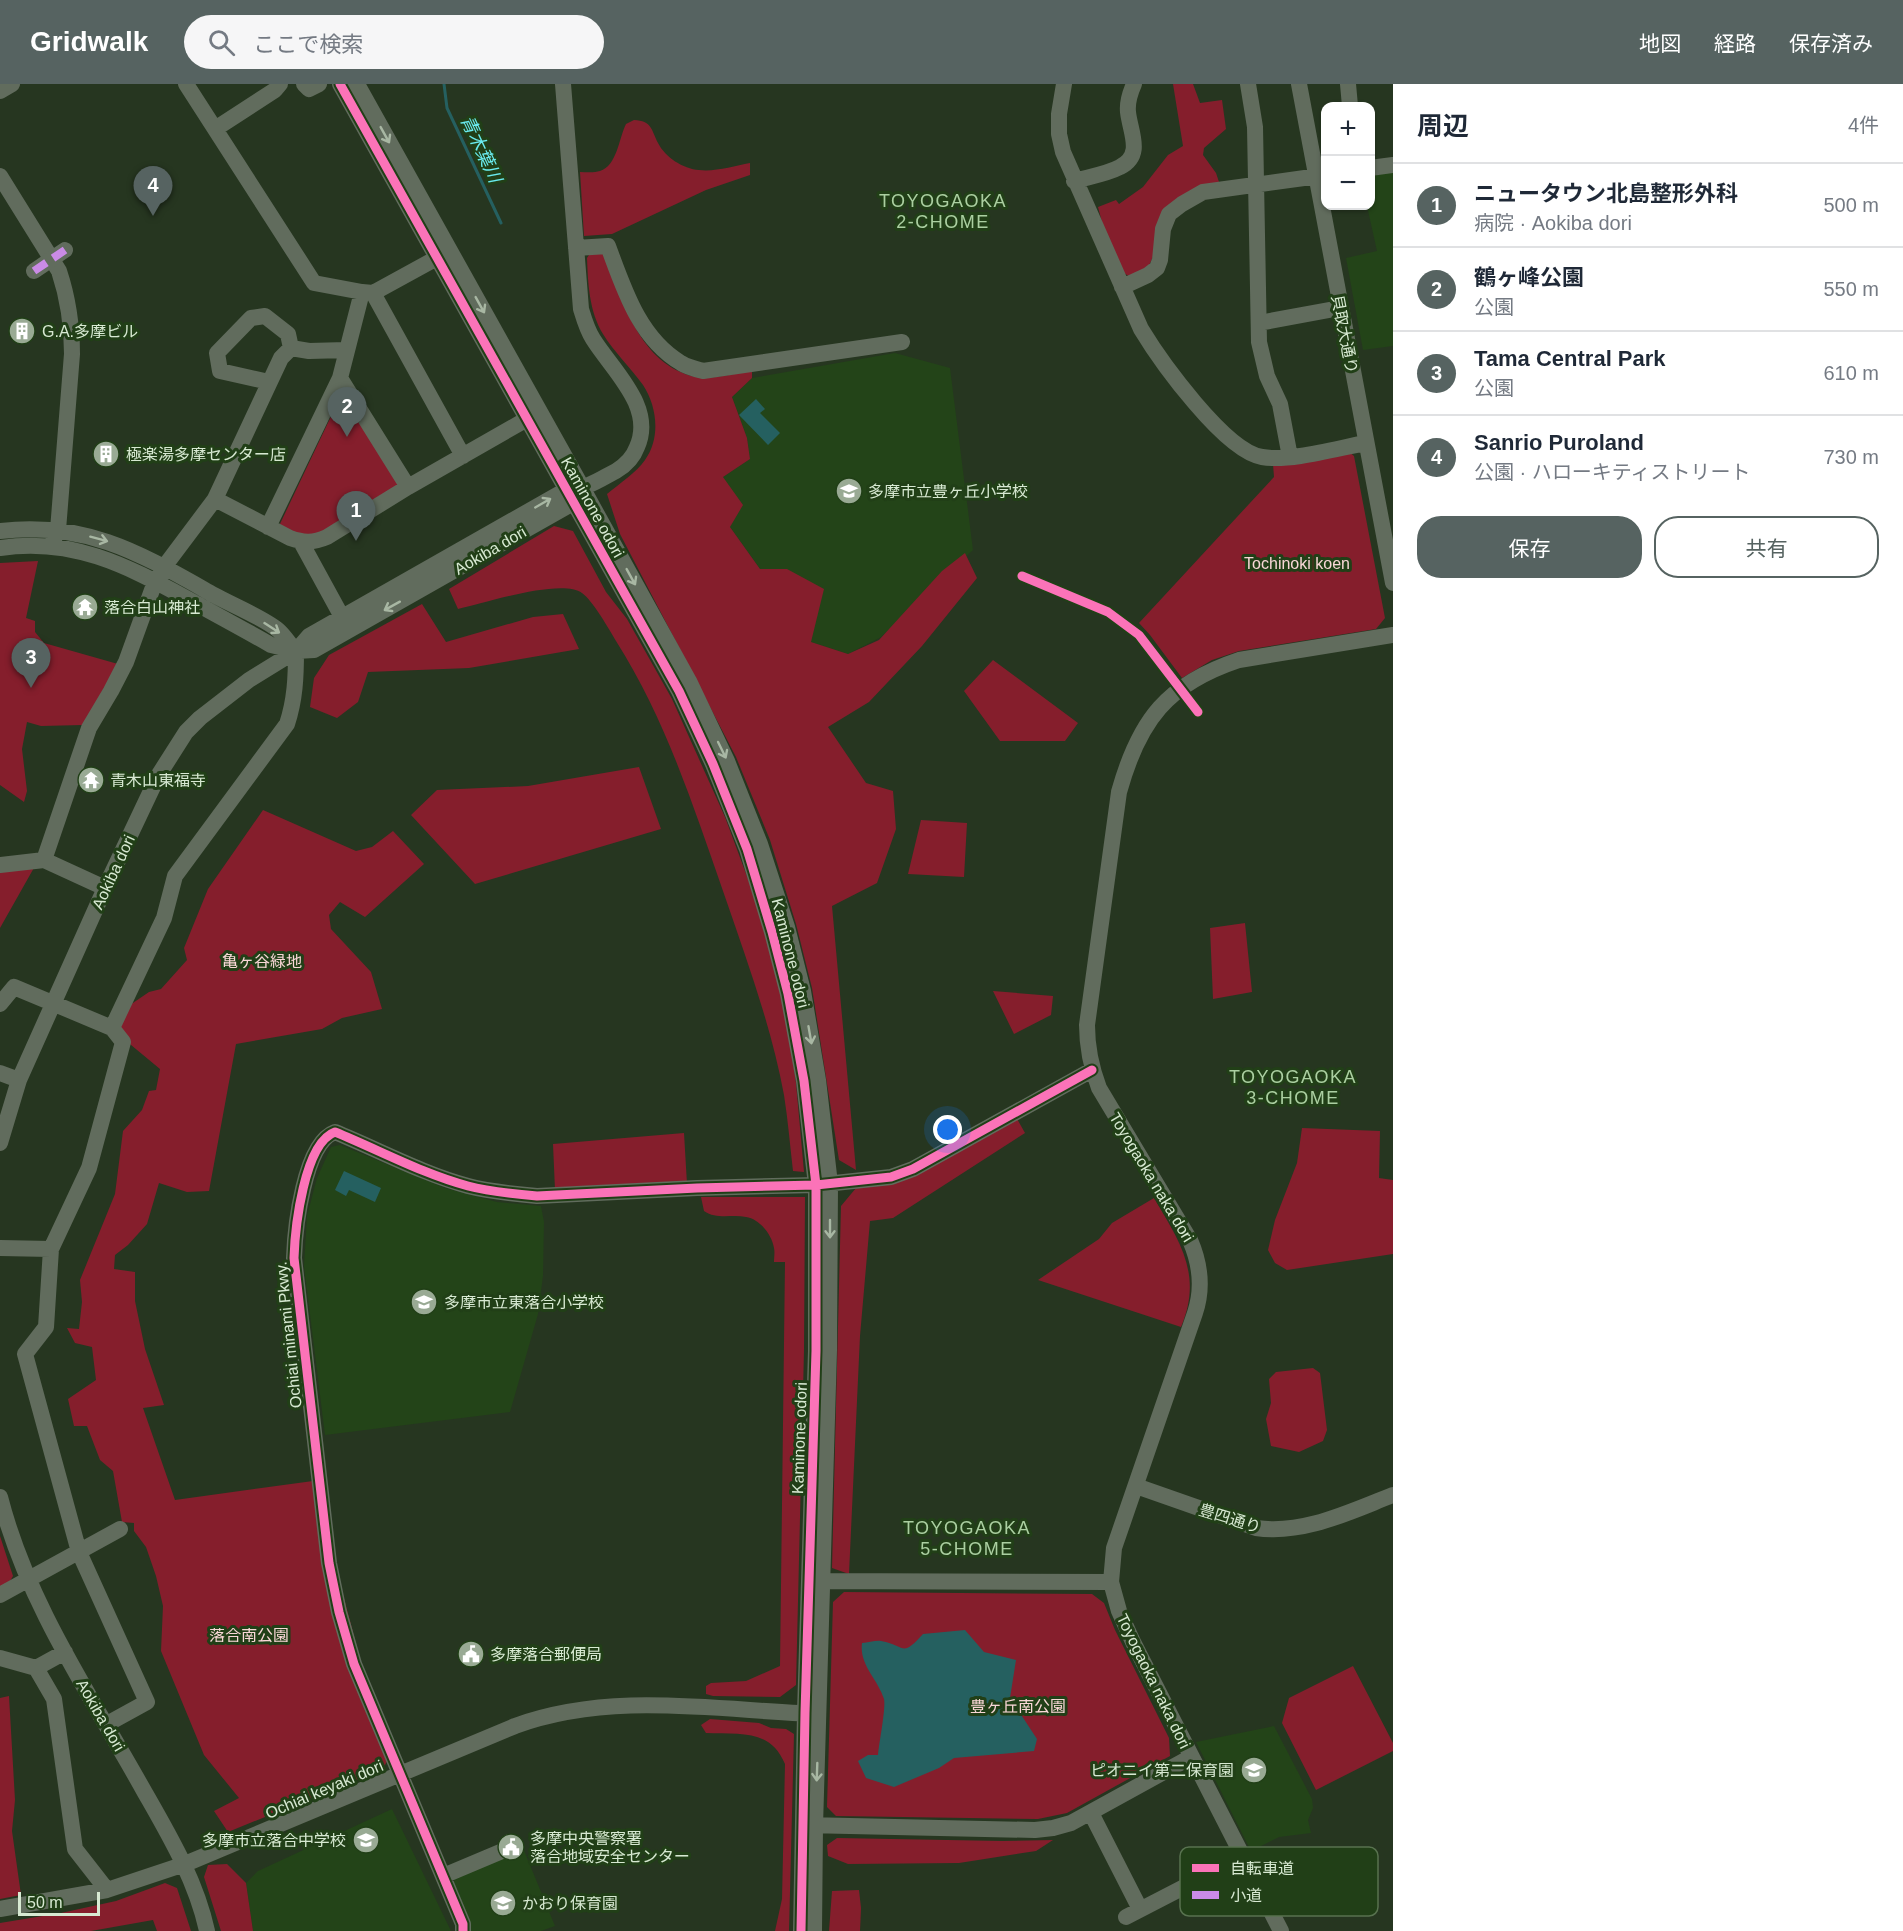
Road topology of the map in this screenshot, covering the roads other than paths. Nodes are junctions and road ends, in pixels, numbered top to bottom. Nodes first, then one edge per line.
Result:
1 (12, 84) edge
2 (186, 84) edge
3 (280, 84) edge
4 (304, 84) edge
5 (319, 84) edge
6 (340, 84) edge
7 (357, 84) edge
8 (563, 84) edge
9 (1064, 84) edge
10 (1134, 84) edge
11 (1248, 84) edge
12 (1299, 84) edge
13 (1348, 84) edge
14 (0, 92) edge
15 (1350, 102) edge
16 (215, 129) junction
17 (1321, 175) edge
18 (0, 176) edge
19 (1074, 181) junction
20 (1257, 185) junction
21 (1326, 210) edge
22 (576, 248) junction
23 (65, 250) dead end
24 (443, 254) junction
25 (34, 270) dead end
26 (1122, 287) junction
27 (367, 293) junction
28 (1340, 308) junction
29 (1259, 323) junction
30 (902, 342) dead end
31 (291, 348) junction
32 (346, 350) junction
33 (340, 378) junction
34 (269, 382) junction
35 (527, 419) junction
36 (1366, 443) junction
37 (463, 456) junction
38 (1290, 457) junction
39 (408, 487) junction
40 (583, 489) junction
41 (569, 497) junction
42 (215, 499) junction
43 (268, 527) junction
44 (53, 530) junction
45 (0, 531) edge
46 (301, 542) junction
47 (51, 546) junction
48 (0, 548) edge
49 (161, 575) junction
50 (420, 582) junction
51 (1393, 583) edge
52 (342, 617) junction
53 (1393, 635) edge
54 (296, 651) junction
55 (44, 860) junction
56 (0, 866) edge
57 (105, 888) junction
58 (53, 1003) junction
59 (0, 1004) edge
60 (112, 1028) junction
61 (1092, 1070) junction
62 (0, 1073) edge
63 (19, 1080) junction
64 (0, 1143) edge
65 (823, 1185) junction
66 (0, 1248) edge
67 (51, 1249) junction
68 (1136, 1486) junction
69 (1393, 1495) edge
70 (0, 1497) edge
71 (120, 1529) dead end
72 (79, 1552) junction
73 (29, 1578) junction
74 (816, 1581) junction
75 (1111, 1582) junction
76 (0, 1595) edge
77 (65, 1652) junction
78 (0, 1658) edge
79 (36, 1668) junction
80 (812, 1714) junction
81 (106, 1724) junction
82 (1191, 1757) junction
83 (400, 1774) junction
84 (1091, 1813) junction
85 (809, 1825) junction
86 (1238, 1847) edge
87 (500, 1852) dead end
88 (185, 1864) junction
89 (443, 1876) junction
90 (1180, 1889) edge
91 (107, 1890) junction
92 (0, 1909) edge
93 (1273, 1916) edge
94 (207, 1931) edge
95 (463, 1931) edge
96 (801, 1931) edge
97 (814, 1931) edge
98 (1281, 1931) edge

1 - 14 street
2 - 16 street
3 - 16 street
4 - 5 street
6 - 24 street, Kaminone odori
7 -> 24 street, Kaminone odori
8 - 22 street
9 - 19 street
10 - 19 street
11 - 20 street
12 - 17 street, 貝取大通り
13 - 15 street
16 - 27 street
17 - 20 street
18 - 44 street
19 - 26 street
20 - 26 street
20 - 29 street
21 - 28 street, 貝取大通り
22 - 30 street
22 - 40 street
23 - 25 street, bridge
24 - 27 street
24 - 35 street, Kaminone odori
24 -> 40 street, Kaminone odori
26 - 38 street
27 - 32 street
27 - 37 street
28 - 29 street
28 - 36 street, 貝取大通り
29 - 38 street
31 - 32 street
31 - 34 street
31 - 34 street
32 - 33 street
33 - 39 street
33 - 43 street
34 - 42 street
35 - 37 street
35 - 41 street, Kaminone odori
36 - 38 street
36 - 51 street, 貝取大通り
37 - 39 street
39 - 46 street
40 - 41 street, Aokiba dori
40 -> 65 street, Kaminone odori
41 - 50 street, Aokiba dori
41 - 65 street, Kaminone odori
42 - 43 street
42 - 49 street
43 - 46 street
44 - 45 street
44 - 47 street
44 -> 49 street
46 - 52 street
47 - 48 street
47 - 49 street
49 - 54 street
49 - 55 street
50 - 52 street, Aokiba dori
50 -> 54 street, Aokiba dori
52 - 54 street, Aokiba dori
53 - 61 street, Toyogaoka naka dori
54 - 57 street, Aokiba dori
54 - 60 street
55 - 56 street
55 - 57 street
57 - 58 street, Aokiba dori
58 - 59 street
58 - 60 street
58 - 63 street, Aokiba dori
60 - 67 street
61 - 65 street, Ochiai minami Pkwy.
61 - 68 street, Toyogaoka naka dori
62 - 63 street
63 - 64 street, Aokiba dori
65 - 74 street, Kaminone odori
65 - 83 street, Ochiai minami Pkwy.
66 - 67 street
67 - 72 street
68 - 69 street, 豊四通り
68 - 75 street, Toyogaoka naka dori
70 - 73 street, Aokiba dori
71 - 72 street
72 - 73 street
72 - 81 street
73 - 76 street
73 - 77 street, Aokiba dori
74 - 75 street
74 - 80 street, Kaminone odori
75 - 82 street, Toyogaoka naka dori
77 - 79 street
77 - 81 street, Aokiba dori
78 - 79 street
79 - 91 street
80 - 83 street, Ochiai keyaki dori
80 - 85 street, Kaminone odori
81 - 88 street, Aokiba dori
82 - 84 street
82 - 86 street, Toyogaoka naka dori
83 - 88 street, Ochiai keyaki dori
83 - 89 street, Ochiai minami Pkwy.
84 - 85 street
84 - 90 street
85 - 96 street, Kaminone odori
85 - 97 street, Kaminone odori
87 - 89 street
88 - 91 street, Ochiai keyaki dori
88 - 94 street, Aokiba dori
89 - 95 street, Ochiai minami Pkwy.
91 - 92 street, Ochiai keyaki dori
93 - 98 street, Toyogaoka naka dori

